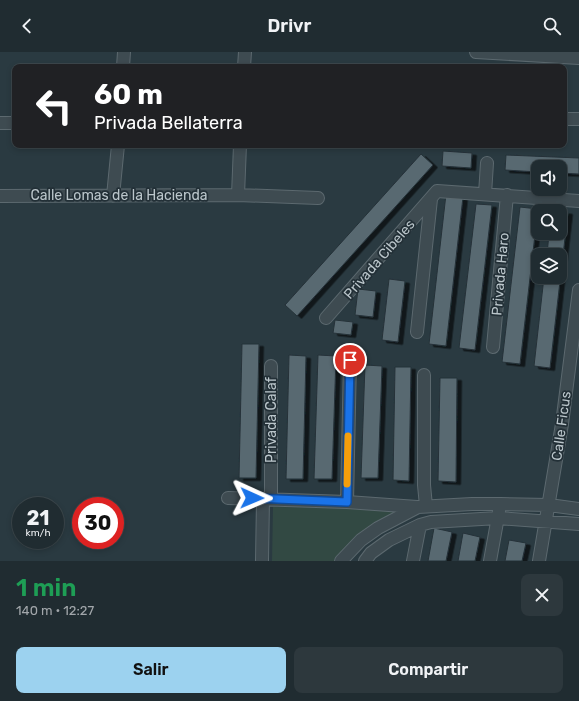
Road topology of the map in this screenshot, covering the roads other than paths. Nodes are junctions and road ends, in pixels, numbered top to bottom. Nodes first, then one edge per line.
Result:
1 (124, 52) edge
2 (245, 52) edge
3 (476, 52) edge
4 (579, 58) edge
5 (123, 64) edge
6 (244, 64) edge
7 (567, 119) edge
8 (579, 119) edge
9 (0, 123) edge
10 (12, 123) edge
11 (118, 148) edge
12 (240, 148) edge
13 (487, 163) dead end
14 (480, 193) junction
15 (238, 195) junction
16 (0, 196) edge
17 (113, 196) junction
18 (318, 198) dead end
19 (507, 198) junction
20 (431, 199) junction
21 (579, 200) edge
22 (579, 295) edge
23 (326, 318) dead end
24 (418, 332) dead end
25 (493, 347) dead end
26 (350, 360) dead end
27 (271, 366) dead end
28 (424, 375) dead end
29 (228, 498) dead end
30 (267, 499) junction
31 (347, 502) junction
32 (501, 504) junction
33 (549, 505) junction
34 (422, 507) junction
35 (579, 509) edge
36 (498, 518) junction
37 (547, 521) junction
38 (579, 524) edge
39 (420, 529) junction
40 (262, 561) edge
41 (341, 561) edge
42 (365, 561) edge
43 (413, 561) edge
44 (490, 561) edge
45 (539, 561) edge

1 - 5 street
2 - 6 street
3 - 4 street
7 - 8 street
9 - 10 street
11 - 17 street
12 - 15 street
13 - 14 street
14 - 19 street
14 - 20 street, Privada Cibeles
15 - 17 street, Calle Lomas de la Hacienda
15 - 18 street
16 - 17 street, Calle Lomas de la Hacienda
19 - 21 street
19 - 25 street, Privada Haro
20 - 23 street, Privada Cibeles
20 - 24 street, Privada Cibeles
22 - 33 street, Calle Ficus
26 - 31 street
27 - 30 street, Privada Calaf
28 - 34 street
29 - 30 street
30 - 31 street
30 - 40 street, Privada Calaf
31 - 34 street
32 - 33 street
32 - 34 street
32 - 36 street
33 - 35 street
33 - 37 street, Calle Ficus
34 - 41 street
36 - 37 street
36 - 39 street
36 - 44 street
37 - 38 street
37 - 45 street, Calle Ficus
39 - 42 street
39 - 43 street

